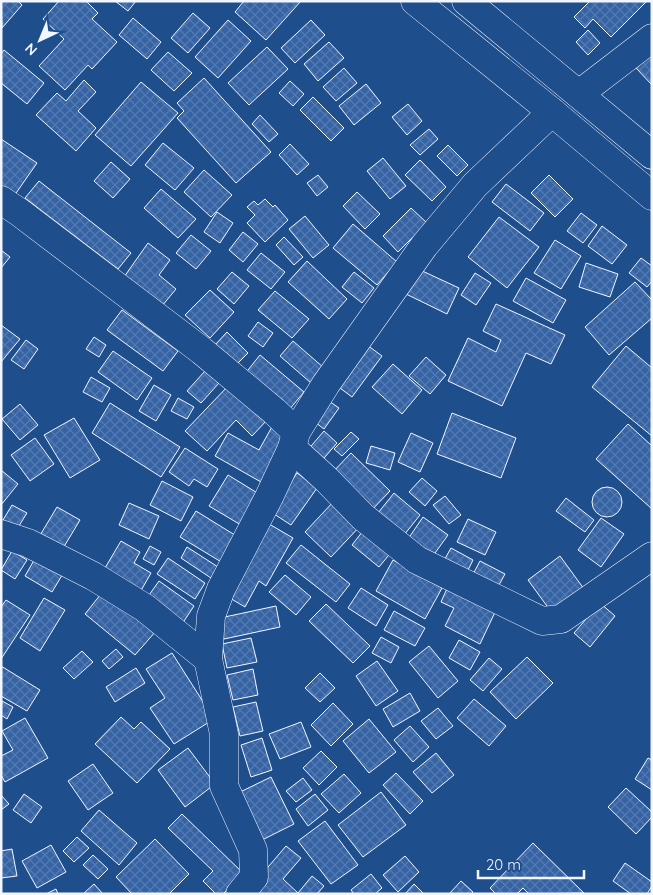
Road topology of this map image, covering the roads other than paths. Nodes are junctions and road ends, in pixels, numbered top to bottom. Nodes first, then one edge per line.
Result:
1 (414, 1) edge
2 (466, 1) edge
3 (652, 38) edge
4 (579, 94) junction
5 (552, 112) junction
6 (652, 155) edge
7 (652, 196) edge
8 (1, 200) edge
9 (294, 440) junction
10 (1, 534) edge
11 (652, 556) edge
12 (208, 660) junction
13 (240, 894) edge

1 - 5 street
2 - 4 street
3 - 4 street
4 - 6 street
5 - 7 street
5 - 9 street
8 - 9 street
9 - 11 street
9 - 12 street
10 - 12 street
12 - 13 street

